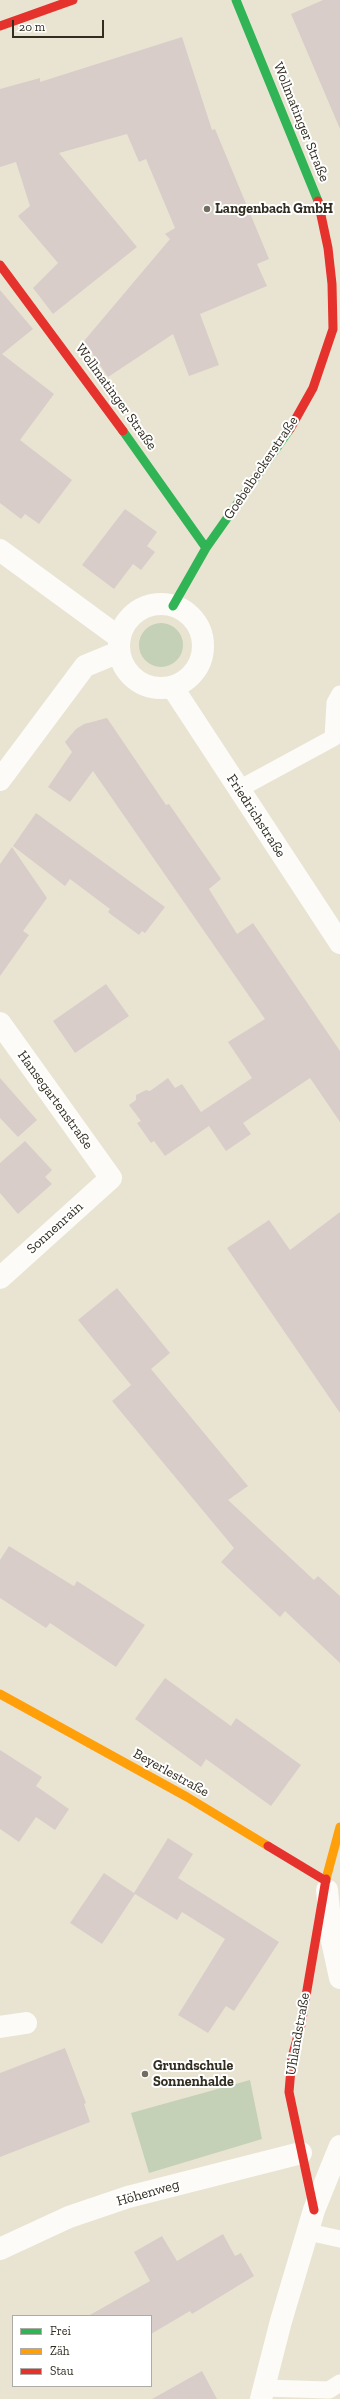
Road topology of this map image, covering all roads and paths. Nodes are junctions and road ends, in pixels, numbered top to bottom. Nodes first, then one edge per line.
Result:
1 (73, 0) edge
2 (236, 0) edge
3 (0, 26) edge
4 (0, 265) edge
5 (336, 329) edge
6 (206, 548) junction
7 (0, 550) edge
8 (174, 606) junction
9 (119, 645) junction
10 (173, 688) junction
11 (340, 694) edge
12 (0, 780) edge
13 (239, 789) junction
14 (340, 943) edge
15 (0, 1023) edge
16 (111, 1178) joint
17 (0, 1278) edge
18 (0, 1694) edge
19 (340, 1827) edge
20 (326, 1881) junction
21 (340, 1978) edge
22 (26, 2023) dead end
23 (0, 2027) edge
24 (340, 2146) edge
25 (301, 2153) junction
26 (314, 2210) junction
27 (308, 2232) junction
28 (340, 2239) edge
29 (0, 2249) edge
30 (340, 2383) edge
31 (263, 2394) edge

1 - 3 street
2 - 5 street, Wollmatinger Straße
4 - 6 street, Wollmatinger Straße
5 - 6 street, Goebelbeckerstraße
6 - 8 street, Goebelbeckerstraße
7 - 9 street
8 - 9 street
8 - 10 street
9 - 10 street
9 - 12 street
10 - 13 street, Friedrichstraße
11 - 13 lane
13 - 14 street, Friedrichstraße
15 - 16 street, Hansegartenstraße
16 - 17 street, Sonnenrain
18 - 20 street, Beyerlestraße
19 - 20 street, Uhlandstraße
20 - 21 street, Uhlandstraße
20 - 25 street, Uhlandstraße
22 - 23 street
24 - 26 street, Uhlandstraße
25 - 26 street, Uhlandstraße
25 - 29 street, Höhenweg
26 - 27 street, Uhlandstraße
27 - 28 lane
27 - 31 street, Uhlandstraße
30 - 31 lane, Uhlandstraße

